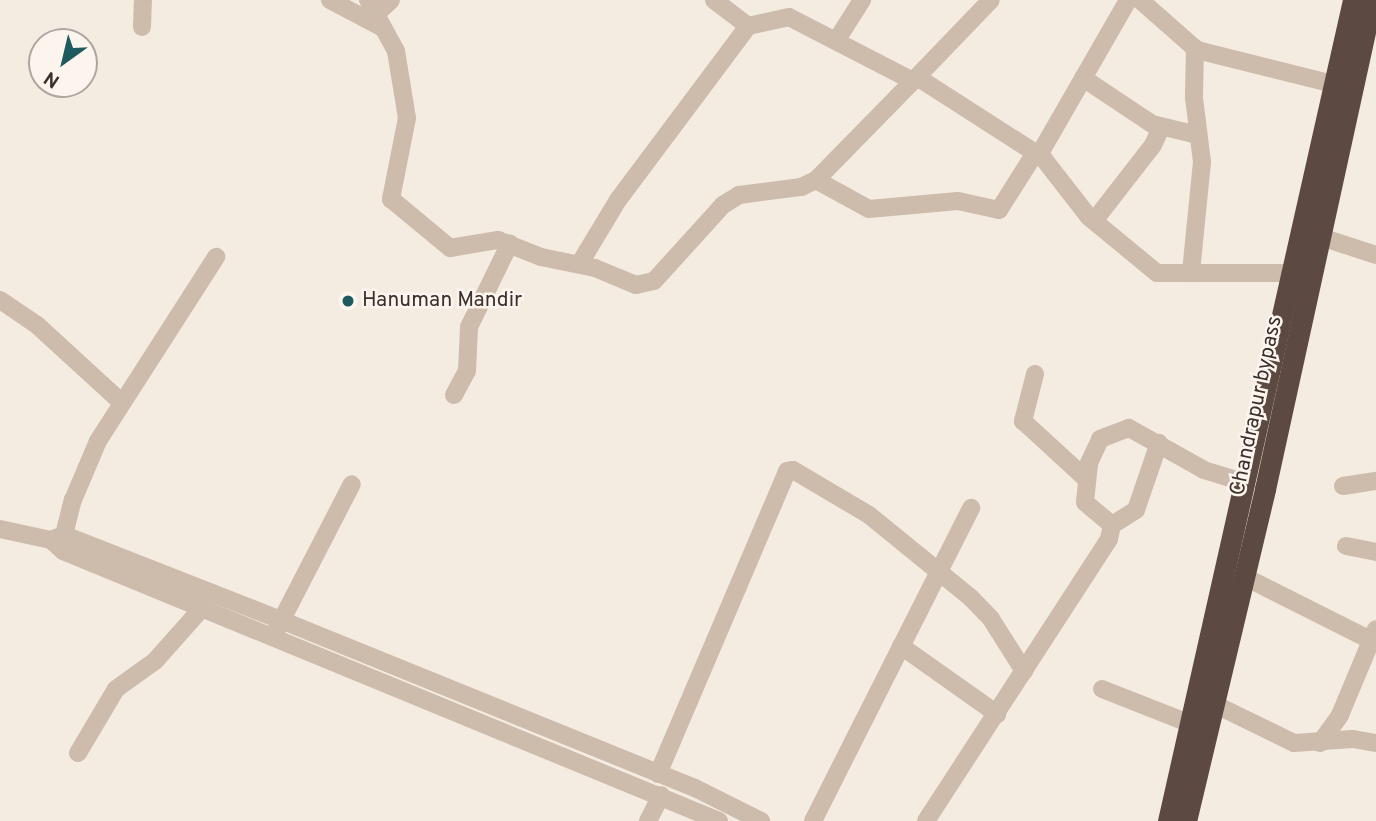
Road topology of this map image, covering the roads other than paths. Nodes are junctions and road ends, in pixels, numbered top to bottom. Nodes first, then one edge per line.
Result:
1 (143, 0) edge
2 (330, 0) edge
3 (391, 0) edge
4 (714, 0) edge
5 (862, 0) edge
6 (991, 0) edge
7 (1128, 0) edge
8 (1140, 0) edge
9 (1353, 0) edge
10 (1372, 0) edge
11 (374, 14) edge
12 (748, 26) junction
13 (142, 27) dead end
14 (836, 41) junction
15 (1195, 48) junction
16 (1083, 78) junction
17 (915, 79) junction
18 (1333, 84) junction
19 (1161, 128) junction
20 (1198, 135) junction
21 (1037, 154) junction
22 (816, 180) junction
23 (1094, 221) junction
24 (1318, 236) junction
25 (510, 243) junction
26 (1376, 255) edge
27 (216, 257) dead end
28 (580, 264) junction
29 (1191, 272) junction
30 (1289, 272) junction
31 (0, 300) edge
32 (1035, 374) dead end
33 (454, 395) dead end
34 (122, 403) junction
35 (1159, 443) junction
36 (1087, 479) junction
37 (1376, 481) edge
38 (1246, 483) junction
39 (352, 484) dead end
40 (1343, 486) dead end
41 (971, 508) dead end
42 (1112, 526) junction
43 (0, 529) edge
44 (58, 537) junction
45 (1346, 546) dead end
46 (1376, 552) edge
47 (938, 573) junction
48 (1245, 577) junction
49 (202, 608) junction
50 (281, 620) junction
51 (1373, 634) edge
52 (273, 637) junction
53 (901, 646) junction
54 (380, 660) junction
55 (1024, 671) junction
56 (372, 678) junction
57 (1102, 689) dead end
58 (1212, 703) junction
59 (997, 714) junction
60 (1191, 724) junction
61 (1321, 743) junction
62 (1376, 743) edge
63 (78, 753) dead end
64 (658, 774) junction
65 (661, 795) junction
66 (649, 821) edge
67 (719, 821) edge
68 (761, 821) edge
69 (813, 821) edge
70 (926, 821) edge
71 (1168, 821) edge
72 (1186, 821) edge

1 - 13 street
2 - 11 street
3 - 11 street
4 - 12 street
5 - 14 street
6 - 17 street
7 - 16 street
8 - 15 street
9 - 18 highway, Chandrapur bypass
10 - 24 highway, Chandrapur bypass
11 - 25 street
12 - 14 street
12 - 28 street
14 - 17 street
15 - 18 street
15 - 20 street
16 - 19 street
16 - 21 street
17 - 21 street
17 - 22 street
18 - 30 highway, Chandrapur bypass
19 - 20 street
19 - 23 street
20 - 29 street
21 - 22 street
21 - 23 street
22 - 28 street
23 - 29 street
24 - 26 street
24 - 48 highway, Chandrapur bypass
25 - 28 street
25 - 33 street
27 - 34 street
29 - 30 street
30 - 38 highway, Chandrapur bypass
31 - 34 street
32 - 36 street
34 - 44 street
35 - 36 street
35 - 38 street
35 - 42 street
36 - 42 street
37 - 40 street
38 - 60 highway, Chandrapur bypass
39 - 50 street
41 - 47 street
42 - 55 street
43 - 44 street
44 - 49 street
44 - 50 street
45 - 46 street
47 - 53 street
47 - 55 street
47 - 64 street
48 - 51 street
48 - 58 highway, Chandrapur bypass
49 - 52 street
49 - 63 street
50 - 52 street
50 - 54 street
51 - 61 street
52 - 56 street
53 - 59 street
53 - 69 street
54 - 56 street
54 - 64 street
55 - 59 street
56 - 65 street
57 - 60 street
58 - 61 street
58 - 72 highway, Chandrapur bypass
59 - 70 street
60 - 71 highway, Chandrapur bypass
61 - 62 street
64 - 68 street
65 - 66 street
65 - 67 street

